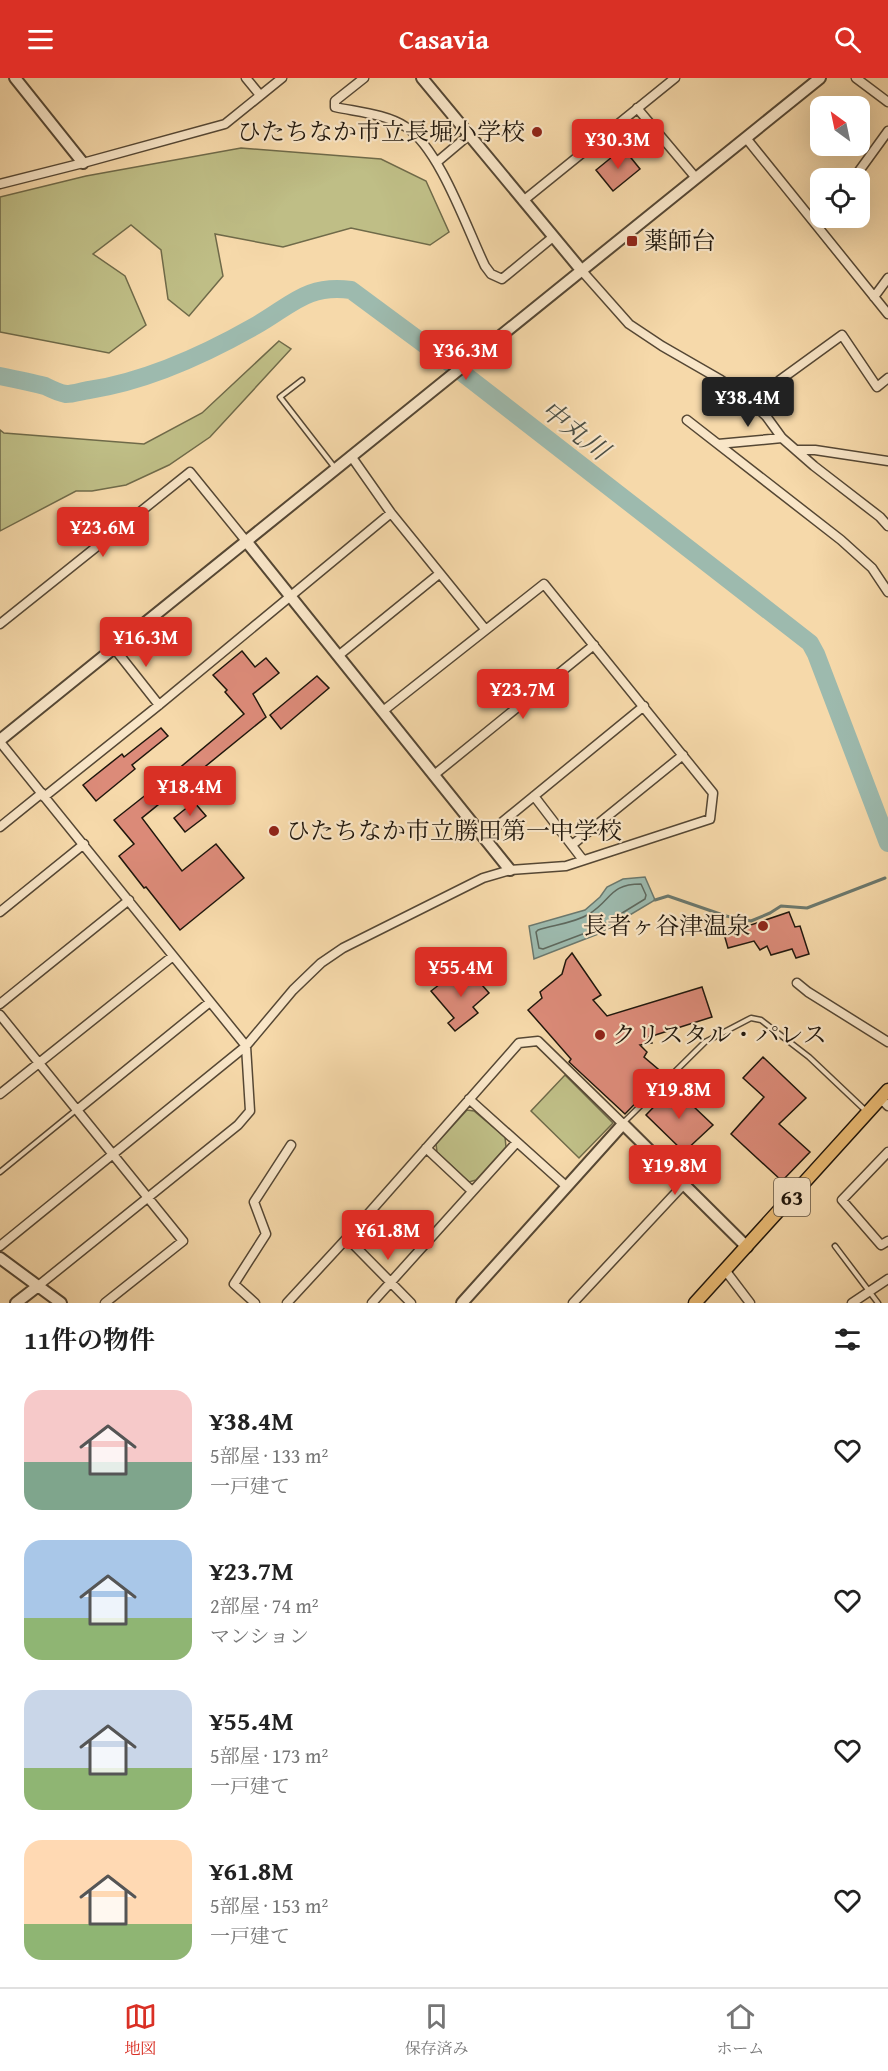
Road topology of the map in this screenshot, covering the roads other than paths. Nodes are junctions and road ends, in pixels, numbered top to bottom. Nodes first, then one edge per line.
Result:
1 (15, 78) edge
2 (246, 78) edge
3 (282, 78) edge
4 (364, 78) edge
5 (422, 78) edge
6 (675, 78) edge
7 (820, 78) edge
8 (856, 78) edge
9 (260, 96) junction
10 (888, 102) edge
11 (637, 108) junction
12 (888, 131) edge
13 (469, 135) junction
14 (746, 138) junction
15 (437, 162) junction
16 (83, 163) junction
17 (861, 168) edge
18 (696, 178) junction
19 (0, 184) edge
20 (523, 201) junction
21 (810, 217) edge
22 (819, 228) edge
23 (553, 237) junction
24 (582, 271) junction
25 (888, 278) edge
26 (874, 297) junction
27 (888, 314) edge
28 (888, 378) edge
29 (302, 380) dead end
30 (755, 405) junction
31 (687, 420) dead end
32 (782, 438) junction
33 (718, 444) junction
34 (796, 450) junction
35 (351, 456) junction
36 (888, 461) edge
37 (335, 469) junction
38 (391, 513) junction
39 (888, 526) edge
40 (246, 541) junction
41 (439, 574) junction
42 (888, 592) edge
43 (290, 595) junction
44 (0, 624) edge
45 (485, 629) junction
46 (594, 645) junction
47 (114, 648) junction
48 (338, 656) junction
49 (159, 705) junction
50 (644, 706) junction
51 (383, 711) junction
52 (0, 741) edge
53 (683, 755) junction
54 (434, 775) junction
55 (43, 795) junction
56 (534, 796) junction
57 (0, 827) edge
58 (484, 837) junction
59 (84, 844) junction
60 (572, 845) junction
61 (584, 860) junction
62 (510, 870) junction
63 (129, 900) junction
64 (0, 912) edge
65 (173, 956) junction
66 (797, 983) dead end
67 (210, 1002) junction
68 (0, 1004) edge
69 (0, 1015) edge
70 (888, 1042) edge
71 (246, 1046) junction
72 (39, 1063) junction
73 (0, 1094) edge
74 (886, 1098) edge
75 (469, 1100) junction
76 (77, 1110) junction
77 (868, 1112) junction
78 (623, 1124) junction
79 (517, 1142) junction
80 (291, 1145) dead end
81 (426, 1148) junction
82 (888, 1152) edge
83 (114, 1155) junction
84 (0, 1172) edge
85 (684, 1184) junction
86 (566, 1186) junction
87 (472, 1191) junction
88 (148, 1198) junction
89 (347, 1238) junction
90 (888, 1241) edge
91 (0, 1246) edge
92 (835, 1246) dead end
93 (747, 1247) junction
94 (0, 1258) edge
95 (725, 1270) junction
96 (888, 1279) edge
97 (390, 1282) junction
98 (38, 1286) junction
99 (870, 1292) junction
100 (16, 1303) edge
101 (61, 1303) edge
102 (105, 1303) edge
103 (255, 1303) edge
104 (287, 1303) edge
105 (372, 1303) edge
106 (411, 1303) edge
107 (462, 1303) edge
108 (573, 1303) edge
109 (695, 1303) edge
110 (750, 1303) edge
111 (852, 1303) edge
112 (878, 1303) edge

1 - 16 street
2 - 9 street
3 - 9 street
4 - 15 street
5 - 13 street
6 - 11 street
7 - 14 street
8 - 10 street
9 - 16 street
11 - 18 street
11 - 20 street
12 - 17 street
13 - 15 street
13 - 20 street
14 - 18 street
14 - 21 street
15 - 23 street
16 - 19 street
18 - 24 street
20 - 23 street
22 - 26 street
23 - 24 street
24 - 30 street
24 - 35 street
25 - 26 street
26 - 27 street
28 - 30 street
29 - 37 lane
30 - 32 street
31 - 33 street
32 - 33 street
32 - 34 street
33 - 42 street
34 - 36 street
34 - 39 street
35 - 37 street
35 - 38 street
37 - 40 street
38 - 41 street
38 - 43 street
40 - 43 street
40 - 44 street
40 - 47 street
41 - 45 street
41 - 48 street
43 - 48 street
43 - 49 street
45 - 46 street
45 - 51 street
46 - 50 street
46 - 54 street
47 - 49 street
47 - 52 street
48 - 51 street
49 - 55 street
50 - 53 street
50 - 56 street
51 - 54 street
52 - 55 street
53 - 60 street
53 - 61 street
54 - 58 street
55 - 57 street
55 - 59 street
56 - 58 street
56 - 60 street
58 - 62 street
59 - 63 street
59 - 64 street
60 - 61 street
61 - 62 street
62 - 71 street
63 - 65 street
63 - 68 street
65 - 67 street
65 - 72 street
66 - 70 street
67 - 71 street
67 - 76 street
69 - 72 street
71 - 83 street
71 - 88 street
72 - 73 street
72 - 76 street
74 - 77 main road, 63
75 - 78 street
75 - 79 street
75 - 81 street
76 - 83 street
76 - 84 lane
77 - 78 lane
77 - 93 main road, 63
78 - 85 street
78 - 86 street
79 - 86 street
79 - 87 street
80 - 103 street
81 - 87 street
81 - 89 street
82 - 90 street
83 - 88 street
83 - 91 street
85 - 93 street
85 - 108 street
86 - 107 street
87 - 97 street
88 - 98 street
88 - 102 street
89 - 97 street
89 - 104 street
92 - 99 lane
93 - 95 main road, 63
94 - 98 street
95 - 109 main road, 63
95 - 110 street
96 - 99 street
97 - 105 street
97 - 106 street
98 - 100 street
98 - 101 street
99 - 111 street
99 - 112 lane

